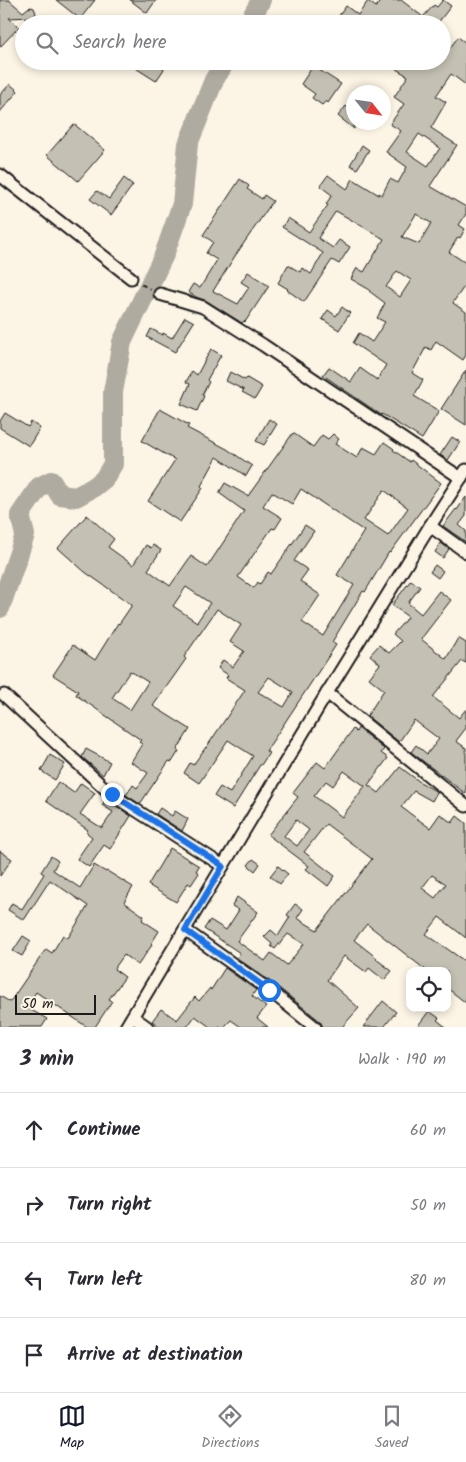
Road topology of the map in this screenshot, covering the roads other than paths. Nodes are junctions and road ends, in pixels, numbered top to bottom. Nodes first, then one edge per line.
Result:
1 (0, 176) edge
2 (130, 278) road end
3 (160, 294) road end
4 (464, 474) edge
5 (430, 526) junction
6 (466, 552) edge
7 (327, 693) junction
8 (4, 696) dead end
9 (466, 806) edge
10 (223, 866) junction
11 (185, 930) junction
12 (132, 1017) junction
13 (126, 1027) edge
14 (147, 1027) edge
15 (315, 1027) edge

1 - 2 street
3 - 4 street
4 - 5 street
5 - 6 street
5 - 7 street
7 - 9 street
7 - 10 street
8 - 10 street
10 - 11 street
11 - 12 street
11 - 15 street
12 - 13 street
12 - 14 street

